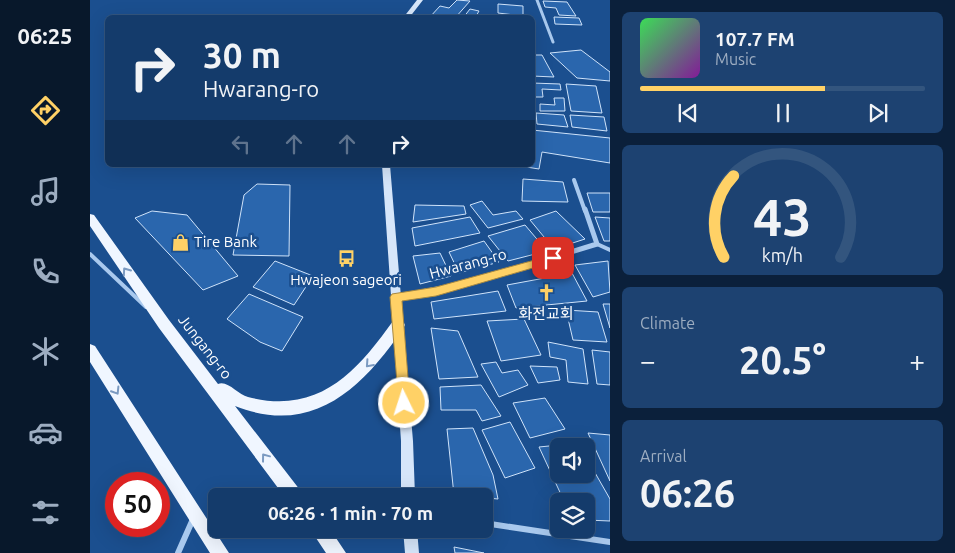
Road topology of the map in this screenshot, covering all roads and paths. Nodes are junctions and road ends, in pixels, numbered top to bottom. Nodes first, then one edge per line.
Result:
1 (420, 0) edge
2 (537, 0) edge
3 (408, 15) edge
4 (553, 42) dead end
5 (386, 167) edge
6 (574, 180) dead end
7 (90, 218) edge
8 (597, 244) junction
9 (610, 250) edge
10 (90, 254) edge
11 (396, 297) junction
12 (164, 324) junction
13 (398, 325) junction
14 (90, 350) edge
15 (194, 362) junction
16 (288, 488) edge
17 (408, 488) edge
18 (195, 516) junction
19 (493, 524) edge
20 (326, 538) edge
21 (411, 538) edge
22 (610, 542) edge
23 (178, 553) edge
24 (220, 553) edge
25 (337, 553) edge
26 (412, 553) edge

1 - 3 main road
2 - 4 street
5 - 11 main road
6 - 8 street
12 -> 7 main road, Jungang-ro
8 - 9 lane
8 - 11 street, Hwarang-ro
10 - 12 lane
11 - 13 main road
12 - 15 main road, Jungang-ro
13 -> 15 main road
13 - 17 main road
14 -> 18 main road
16 -> 15 main road, Jungang-ro
18 - 23 street
18 - 24 main road
19 - 22 street
20 - 25 main road
21 - 26 main road

